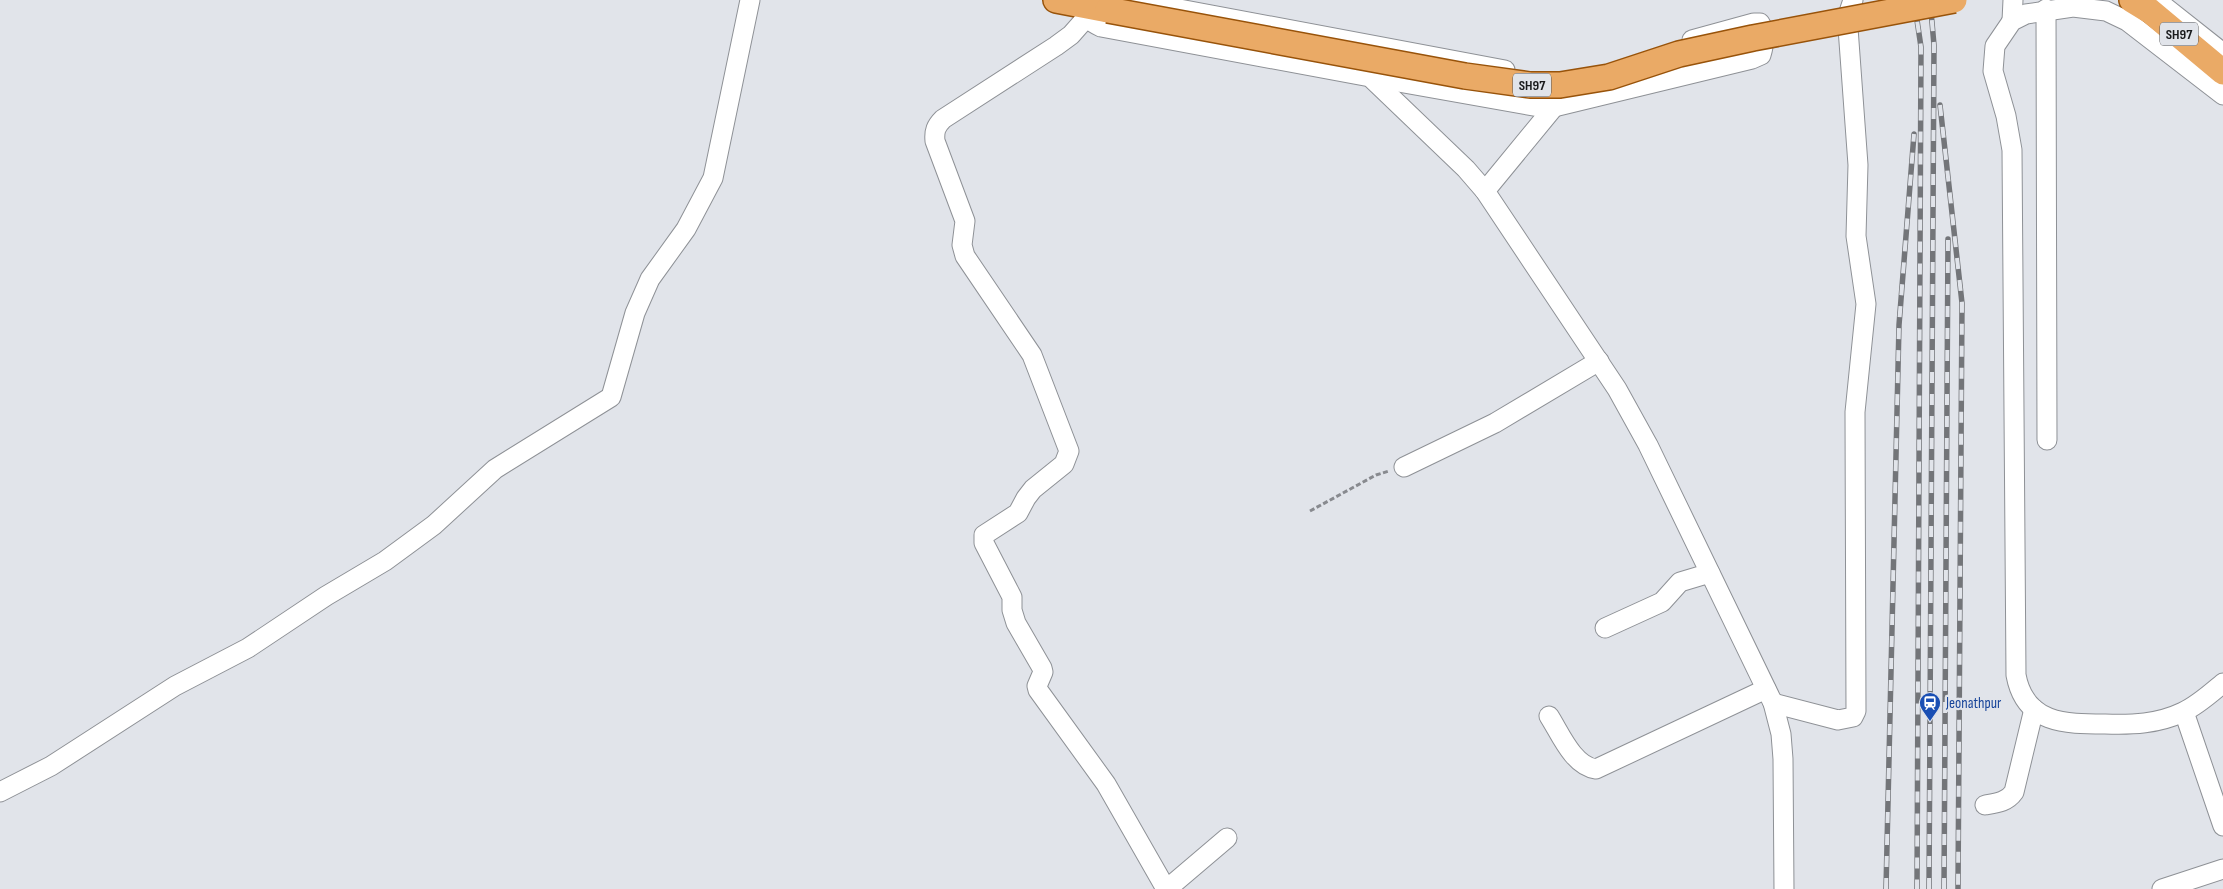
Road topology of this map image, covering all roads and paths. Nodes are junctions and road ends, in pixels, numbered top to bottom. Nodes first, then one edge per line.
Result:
1 (750, 0) edge
2 (1056, 0) edge
3 (1130, 0) edge
4 (1853, 0) edge
5 (1954, 0) edge
6 (2012, 0) edge
7 (2132, 0) edge
8 (2156, 0) edge
9 (1091, 8) edge
10 (2046, 9) junction
11 (2012, 21) junction
12 (2223, 53) edge
13 (2223, 72) edge
14 (1370, 77) junction
15 (2223, 95) edge
16 (1554, 108) junction
17 (1485, 191) junction
18 (1599, 361) junction
19 (2047, 440) dead end
20 (1404, 467) joint
21 (1310, 511) dead end
22 (1710, 573) junction
23 (1605, 628) dead end
24 (2223, 683) edge
25 (1770, 696) junction
26 (2034, 709) junction
27 (2184, 712) junction
28 (1549, 716) dead end
29 (0, 792) edge
30 (1985, 805) dead end
31 (2223, 826) edge
32 (1227, 838) dead end
33 (2223, 869) edge
34 (1167, 889) edge
35 (1784, 889) edge
36 (2162, 889) edge

1 - 29 street
2 - 9 main road, SH97
3 - 16 street
4 - 25 street
5 - 9 main road, SH97, bridge
6 - 11 street
7 - 13 main road, SH97
8 - 12 street
9 - 14 street
9 - 34 street
10 - 11 street
10 - 15 street
10 - 19 street
11 - 26 street
14 - 16 street
14 - 17 street
16 - 17 street
17 - 18 street
18 - 20 street
18 - 22 street
20 - 21 path
22 - 23 street
22 - 25 street
24 - 27 street
25 - 28 street
25 - 35 street
26 - 27 street
26 - 30 street
27 - 31 street
32 - 34 street
33 - 36 street

